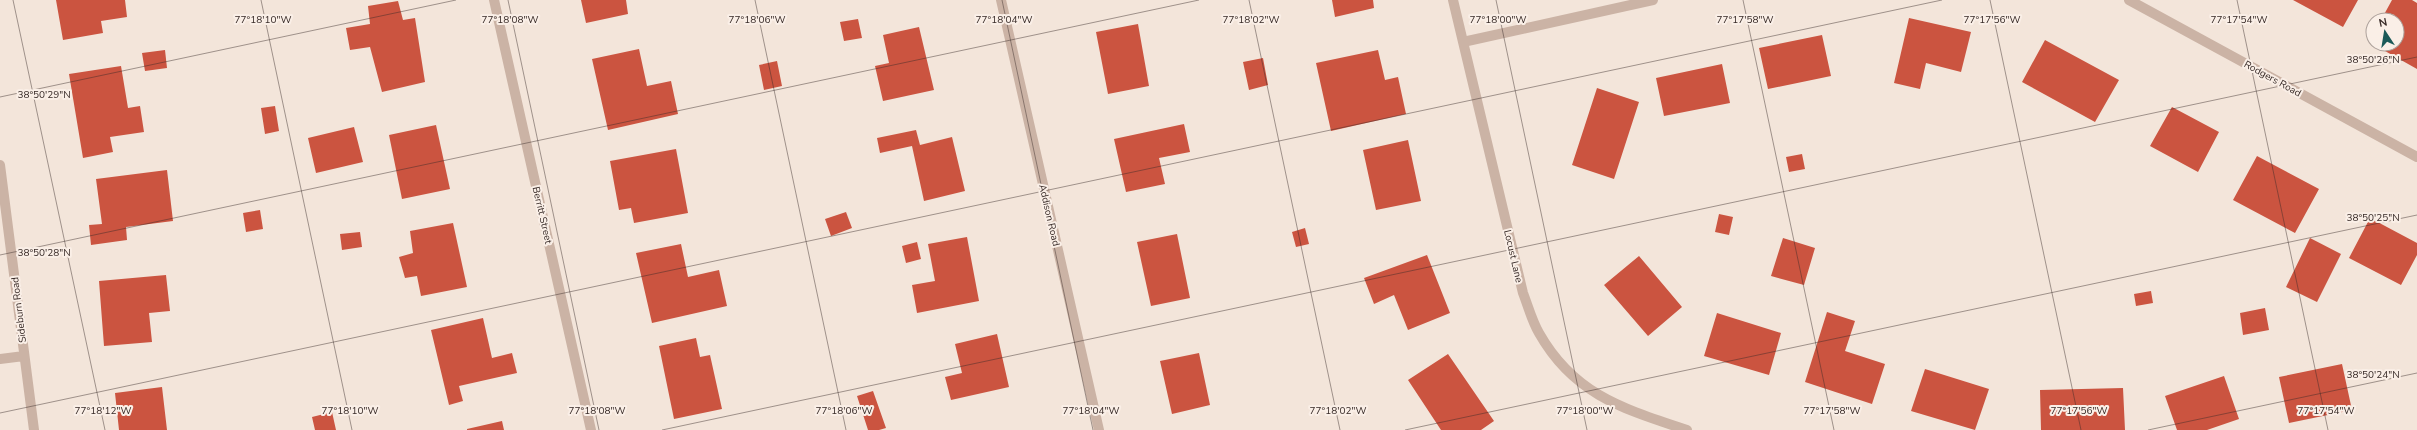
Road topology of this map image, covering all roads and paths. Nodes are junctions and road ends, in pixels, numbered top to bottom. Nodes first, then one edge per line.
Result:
1 (494, 0) edge
2 (1001, 0) edge
3 (1453, 0) edge
4 (1653, 0) edge
5 (2129, 0) edge
6 (1463, 42) junction
7 (2417, 157) edge
8 (0, 165) edge
9 (24, 356) junction
10 (0, 358) edge
11 (34, 430) edge
12 (591, 430) edge
13 (1099, 430) edge
14 (1687, 430) edge

1 - 12 street, Berritt Street
2 - 13 street, Addison Road
3 - 6 street, Locust Lane
4 - 6 street
5 - 7 street, Rodgers Road
6 - 14 street, Locust Lane
8 - 9 street, Sideburn Road
9 - 10 street
9 - 11 street, Sideburn Road

